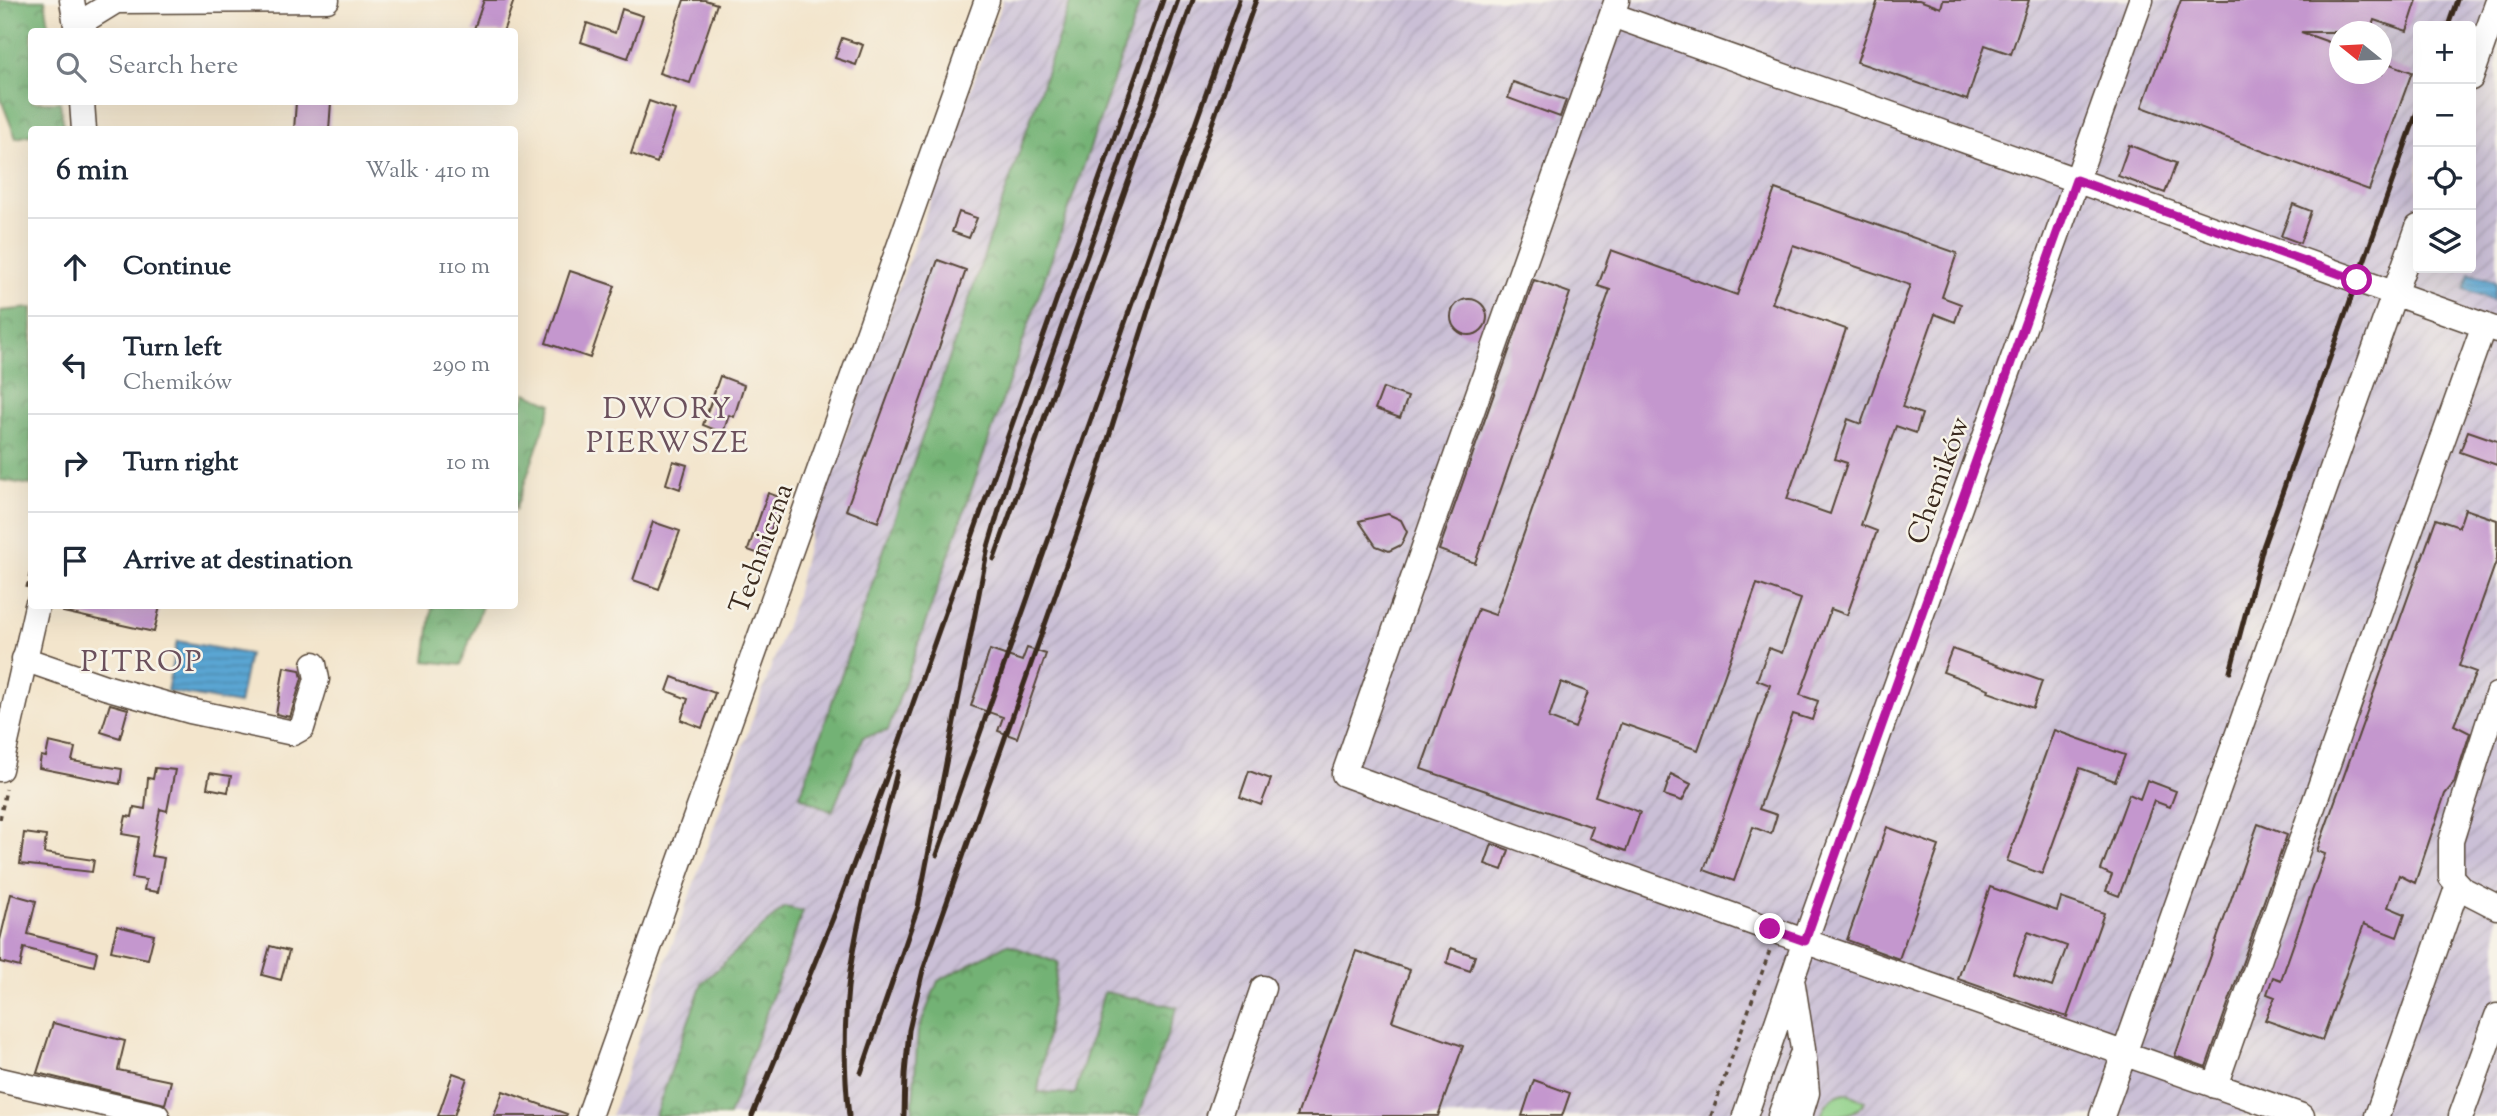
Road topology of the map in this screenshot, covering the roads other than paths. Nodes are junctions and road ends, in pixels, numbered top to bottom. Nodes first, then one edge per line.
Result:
1 (72, 0) edge
2 (327, 0) edge
3 (987, 0) edge
4 (2141, 0) edge
5 (116, 1) edge
6 (2497, 4) edge
7 (1615, 7) edge
8 (77, 28) edge
9 (2476, 64) edge
10 (82, 105) edge
11 (84, 126) edge
12 (2076, 180) junction
13 (2413, 241) edge
14 (2395, 293) junction
15 (2491, 327) edge
16 (36, 609) edge
17 (24, 659) junction
18 (314, 664) dead end
19 (2497, 695) edge
20 (0, 769) edge
21 (2458, 885) junction
22 (2497, 907) edge
23 (1805, 941) junction
24 (1792, 981) junction
25 (1263, 988) dead end
26 (2497, 1016) edge
27 (1779, 1019) junction
28 (1803, 1049) junction
29 (2124, 1054) junction
30 (0, 1080) edge
31 (2215, 1086) junction
32 (1802, 1110) edge
33 (157, 1116) edge
34 (589, 1116) edge
35 (1219, 1116) edge
36 (1745, 1116) edge
37 (1762, 1116) edge
38 (1780, 1116) edge
39 (2102, 1116) edge
40 (2302, 1116) edge
41 (2377, 1116) edge
42 (2461, 1116) edge

1 - 8 street
2 - 5 street
3 - 34 street, Techniczna
4 - 12 street, Chemików
5 - 8 street
6 - 9 street
7 - 12 street
7 - 23 street
10 - 11 street
12 - 14 street
12 - 23 street, Chemików
13 - 14 street
14 - 15 street
14 - 29 street
15 - 31 street
16 - 17 street
17 - 18 street
17 - 20 street
19 - 21 street
21 - 22 street
21 - 41 street
23 - 24 street, Chemików
23 - 29 street
24 - 27 street, Chemików
24 - 28 street, Chemików
25 - 35 street
26 - 42 street
27 - 36 street, Chemików
27 - 37 street
28 - 32 street, Chemików
28 - 38 street
29 - 31 street
29 - 39 street
30 - 33 street
31 - 40 street

